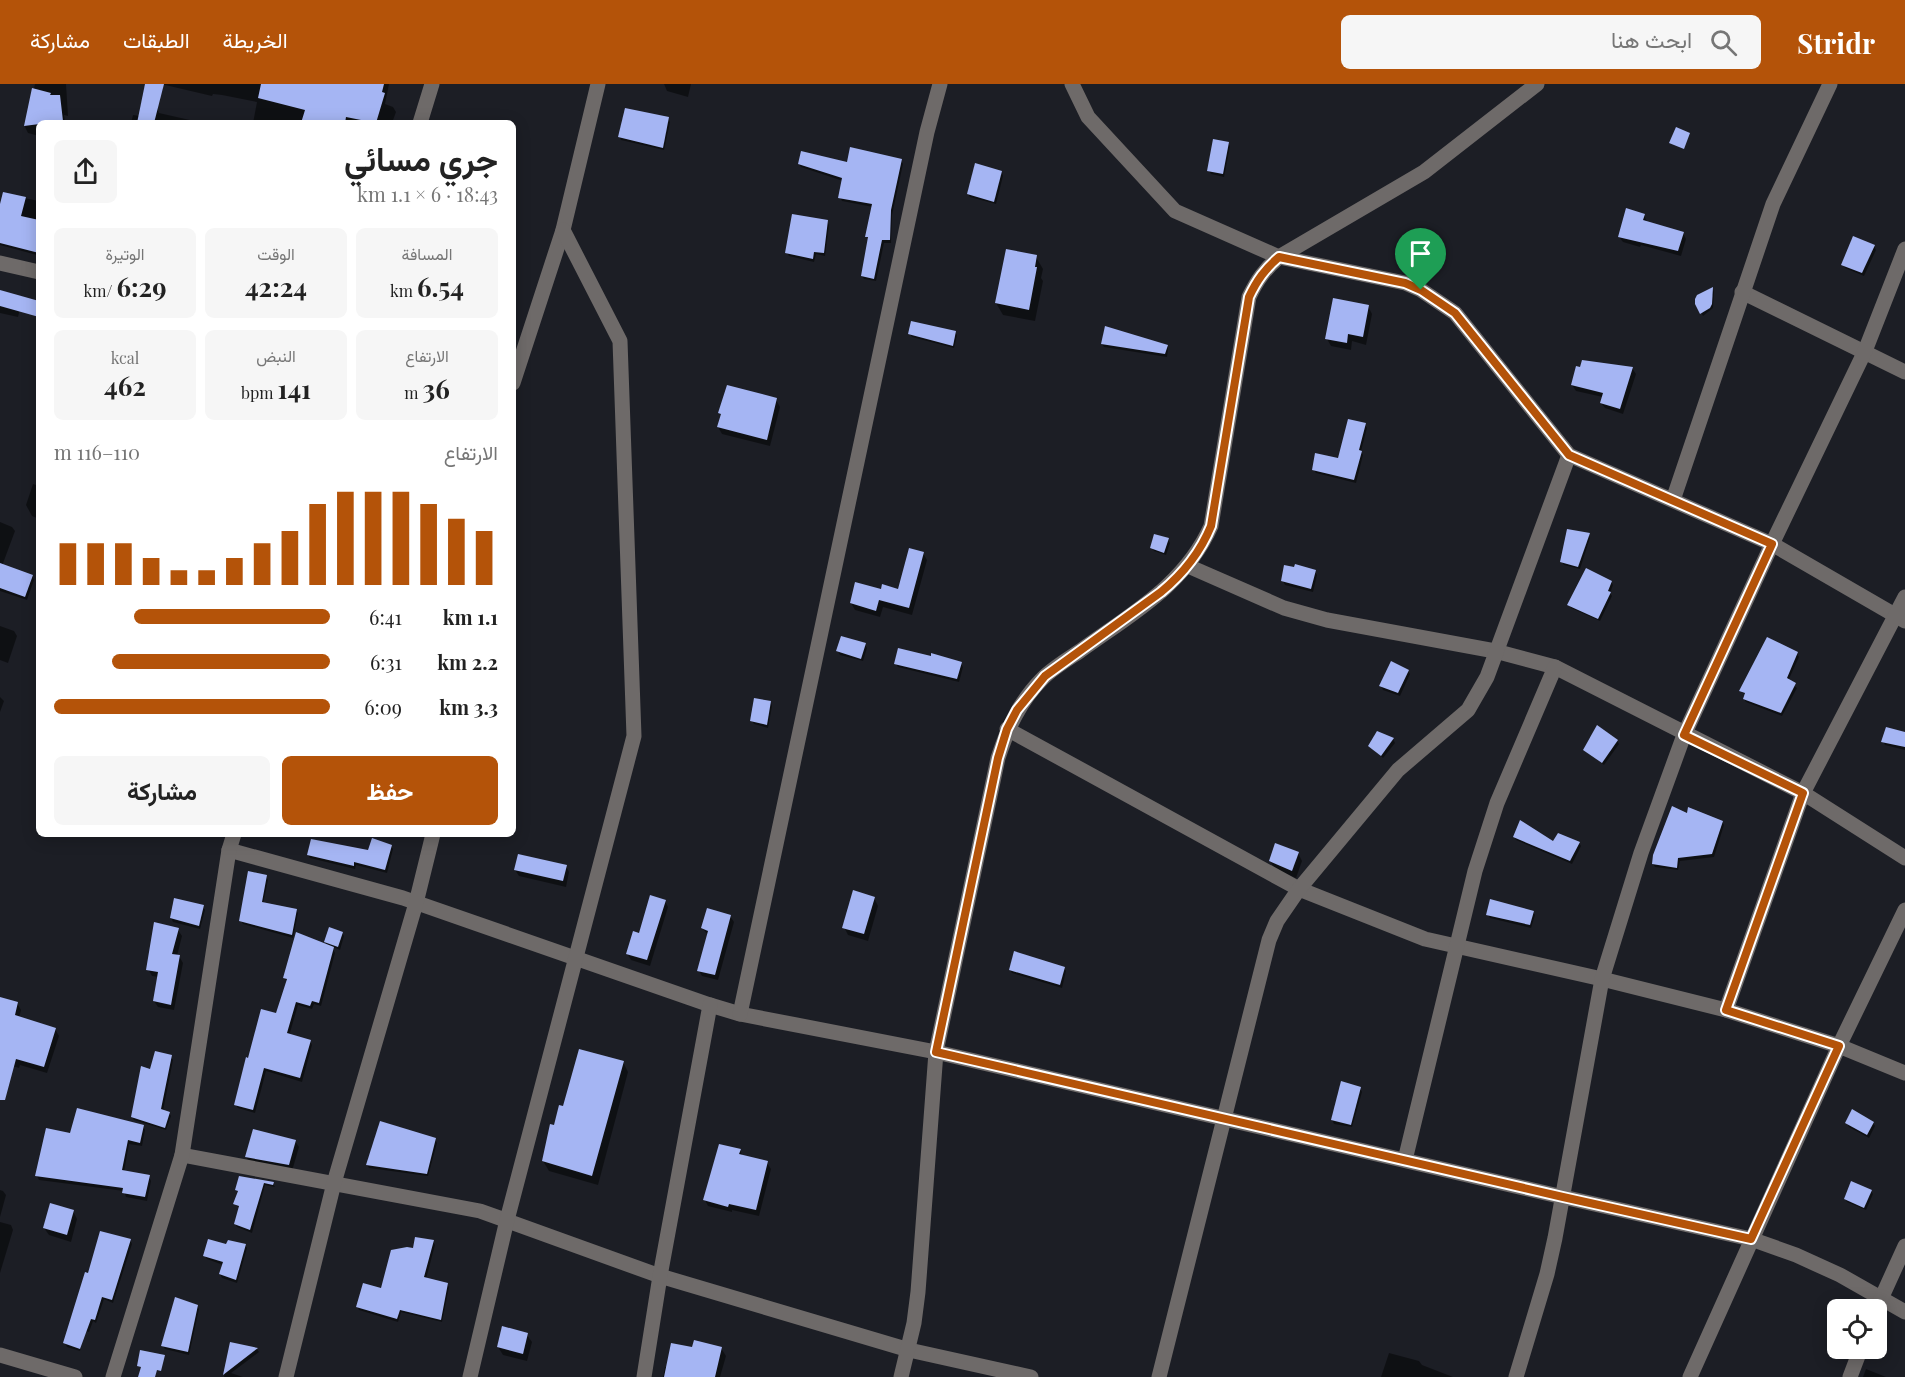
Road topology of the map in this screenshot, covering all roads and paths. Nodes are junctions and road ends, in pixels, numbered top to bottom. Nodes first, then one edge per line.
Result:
1 (432, 84) edge
2 (598, 84) edge
3 (940, 84) edge
4 (1072, 84) edge
5 (1537, 84) edge
6 (1830, 84) edge
7 (421, 120) edge
8 (563, 230) junction
9 (1905, 249) edge
10 (1279, 257) junction
11 (0, 263) edge
12 (36, 271) edge
13 (1742, 292) junction
14 (1865, 351) junction
15 (1905, 372) edge
16 (516, 373) edge
17 (1569, 455) junction
18 (1673, 500) junction
19 (1772, 544) junction
20 (1188, 566) junction
21 (1905, 597) edge
22 (1901, 618) edge
23 (1495, 651) junction
24 (1555, 668) junction
25 (1007, 729) junction
26 (1684, 735) junction
27 (1803, 793) junction
28 (233, 837) edge
29 (433, 837) edge
30 (229, 850) junction
31 (1905, 858) edge
32 (1299, 889) junction
33 (416, 903) junction
34 (1905, 910) edge
35 (1455, 947) junction
36 (576, 958) junction
37 (1602, 979) junction
38 (710, 1005) junction
39 (1726, 1010) junction
40 (740, 1014) junction
41 (1839, 1046) junction
42 (936, 1052) junction
43 (1905, 1073) edge
44 (1223, 1119) junction
45 (182, 1155) junction
46 (1405, 1160) junction
47 (334, 1183) junction
48 (1563, 1197) junction
49 (507, 1220) junction
50 (1751, 1239) junction
51 (1905, 1246) edge
52 (660, 1276) junction
53 (1872, 1299) edge
54 (1881, 1299) edge
55 (1887, 1306) edge
56 (1905, 1312) edge
57 (909, 1350) junction
58 (0, 1355) edge
59 (1857, 1359) edge
60 (75, 1377) edge
61 (113, 1377) edge
62 (286, 1377) edge
63 (470, 1377) edge
64 (644, 1377) edge
65 (901, 1377) edge
66 (1031, 1377) edge
67 (1159, 1377) edge
68 (1516, 1377) edge
69 (1690, 1377) edge
70 (1850, 1377) edge

1 - 7 street
2 - 8 street
3 - 40 street
4 - 10 street
5 - 10 street
6 - 13 street
8 - 16 street
8 - 36 street
9 - 14 street
10 - 17 street
10 - 20 street
11 - 12 street
13 - 14 street
13 - 18 street
14 - 15 street
14 - 19 street
17 - 18 street
17 - 23 street
18 - 19 street
19 - 22 street
19 - 26 street
20 - 23 street
20 - 25 street
21 - 22 street
22 - 27 street
23 - 24 street
23 - 32 street
24 - 26 street
24 - 35 street
25 - 32 street
25 - 42 street
26 - 27 street
26 - 37 street
27 - 31 street
27 - 39 street
28 - 30 street
29 - 33 street
30 - 33 street
30 - 45 street
32 - 35 street
32 - 44 street
33 - 36 street
33 - 47 street
34 - 41 street
35 - 37 street
35 - 46 street
36 - 38 street
36 - 49 street
37 - 39 street
37 - 48 street
38 - 40 street
38 - 52 street
39 - 41 street
40 - 42 street
41 - 43 street
41 - 50 street
42 - 44 street
42 - 57 street
44 - 46 street
44 - 67 street
45 - 47 street
45 - 61 street
46 - 48 street
47 - 49 street
47 - 62 street
48 - 50 street
48 - 68 street
49 - 52 street
49 - 63 street
50 - 53 street
50 - 69 street
51 - 54 street
52 - 57 street
52 - 64 street
55 - 56 street
57 - 65 street
57 - 66 street
58 - 60 street
59 - 70 street

